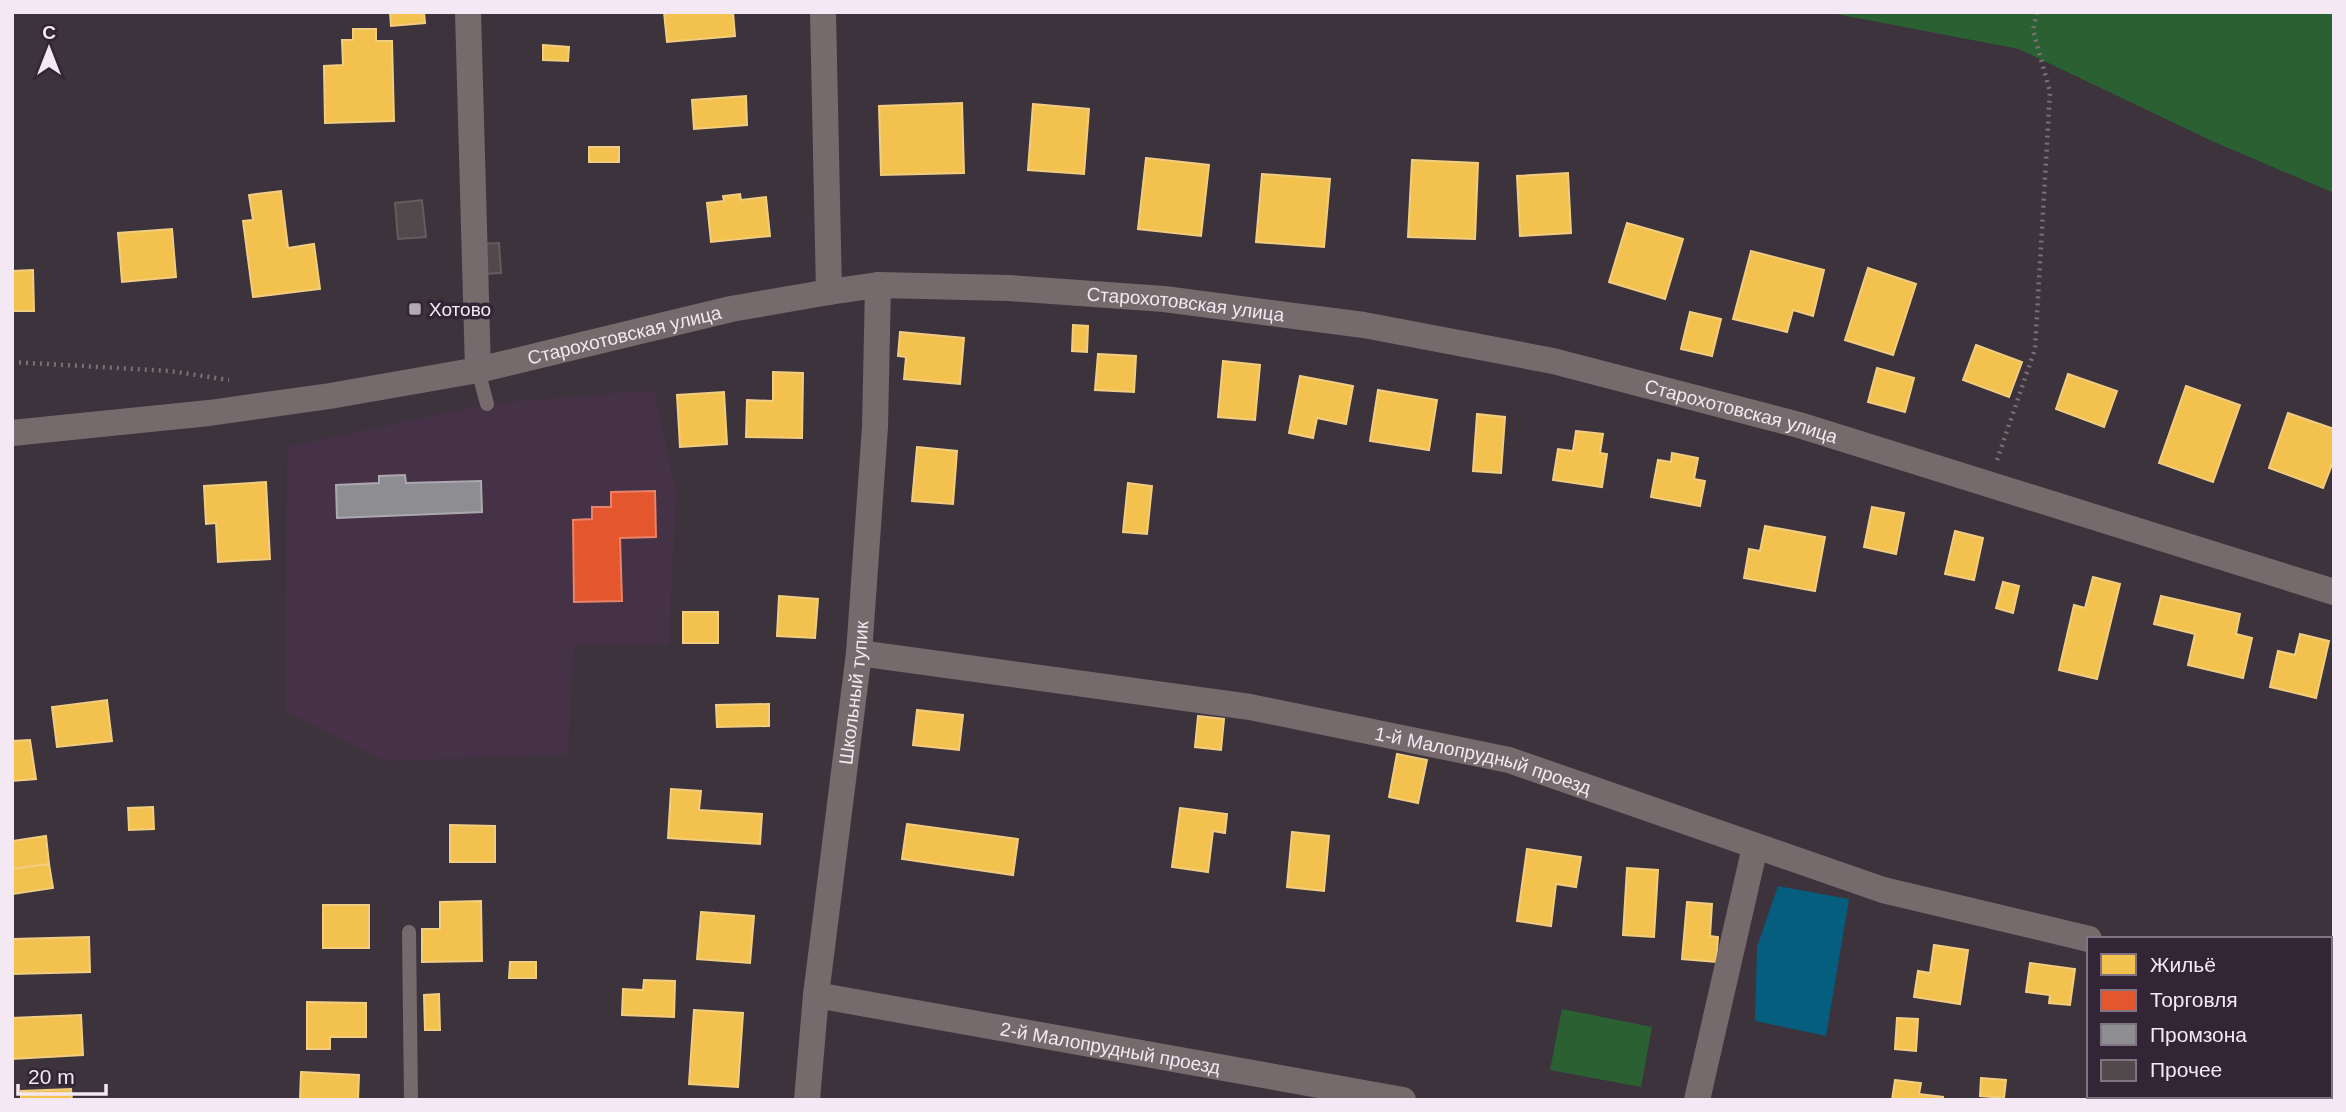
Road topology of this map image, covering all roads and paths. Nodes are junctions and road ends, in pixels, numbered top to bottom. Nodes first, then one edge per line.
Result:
1 (468, 12) edge
2 (823, 12) edge
3 (2037, 12) edge
4 (878, 285) junction
5 (829, 292) junction
6 (12, 362) edge
7 (478, 370) junction
8 (237, 381) dead end
9 (487, 404) dead end
10 (12, 433) edge
11 (1989, 484) junction
12 (2334, 593) edge
13 (859, 653) junction
14 (1755, 847) junction
15 (409, 932) dead end
16 (2087, 939) edge
17 (817, 995) junction
18 (411, 1100) edge
19 (807, 1100) edge
20 (1403, 1100) edge
21 (1697, 1100) edge

1 - 7 street
2 - 5 street
3 - 11 path
4 - 5 street, Старохотовская улица
4 - 11 street, Старохотовская улица
4 - 13 street, Школьный тупик
5 - 7 street, Старохотовская улица
6 - 8 path
7 - 9 lane
7 - 10 street, Старохотовская улица
11 - 12 street, Старохотовская улица
13 - 14 street, 1-й Малопрудный проезд
13 - 17 street, Школьный тупик
14 - 16 street, 1-й Малопрудный проезд
14 - 21 street
15 - 18 lane
17 - 19 street, Школьный тупик
17 - 20 street, 2-й Малопрудный проезд

